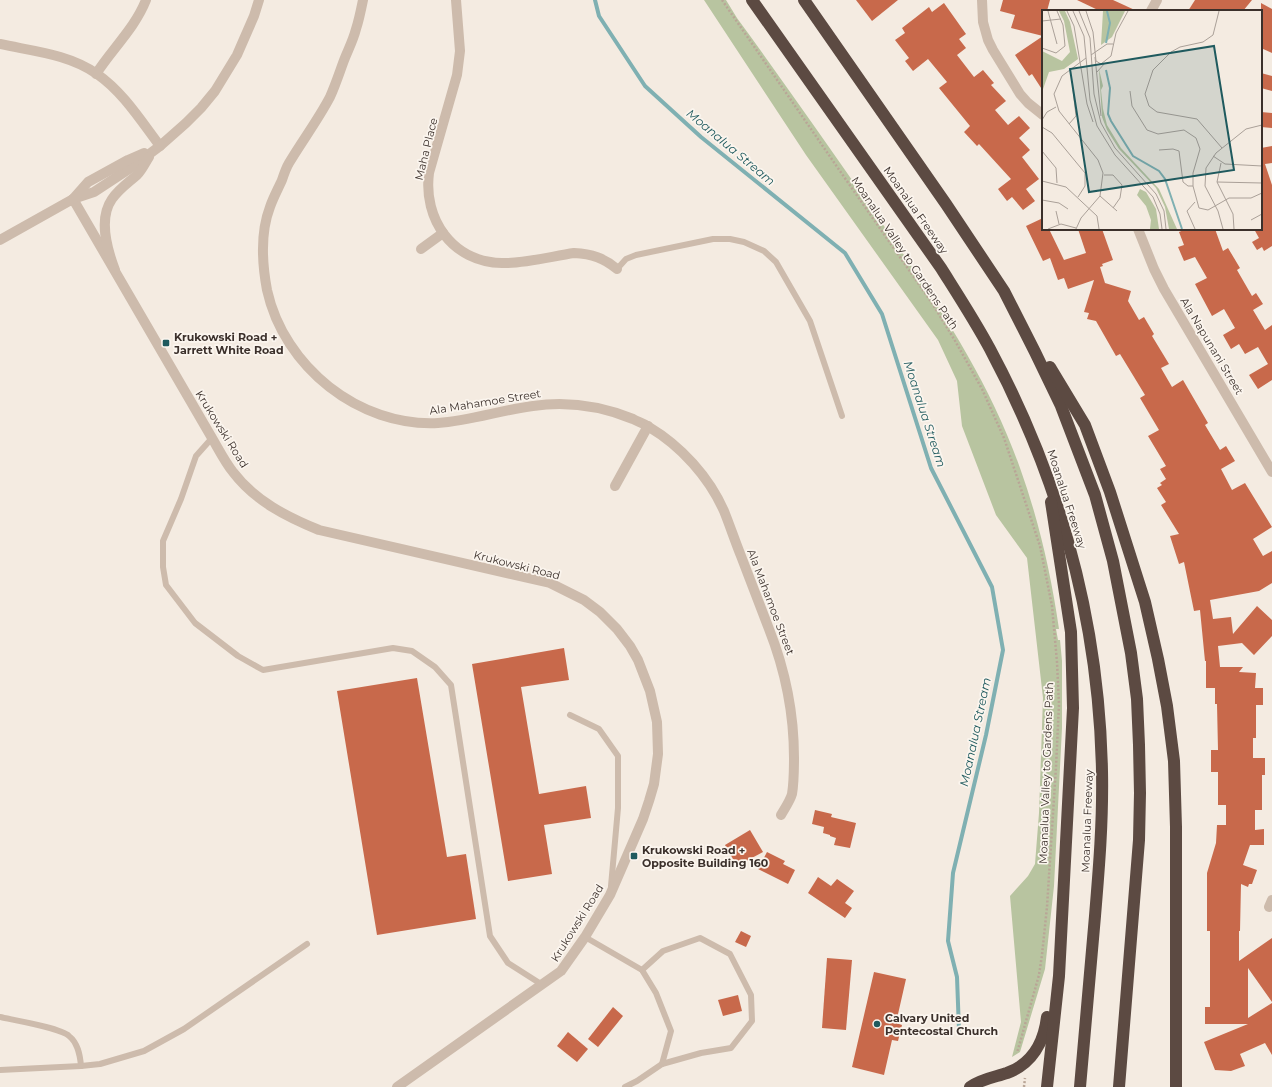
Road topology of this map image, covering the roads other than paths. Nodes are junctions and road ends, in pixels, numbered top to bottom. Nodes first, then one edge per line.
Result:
1 (146, 0) edge
2 (259, 0) edge
3 (363, 0) edge
4 (456, 0) edge
5 (752, 0) edge
6 (804, 0) edge
7 (982, 0) edge
8 (1157, 0) edge
9 (1152, 10) edge
10 (0, 44) edge
11 (96, 74) junction
12 (1042, 114) edge
13 (158, 147) junction
14 (73, 199) junction
15 (1138, 230) edge
16 (443, 233) junction
17 (0, 240) edge
18 (421, 249) dead end
19 (617, 269) joint
20 (115, 270) junction
21 (1004, 292) junction
22 (842, 416) dead end
23 (648, 426) junction
24 (212, 438) junction
25 (1046, 471) junction
26 (1272, 472) edge
27 (615, 486) dead end
28 (570, 715) dead end
29 (781, 815) dead end
30 (610, 895) junction
31 (1062, 919) junction
32 (585, 937) junction
33 (307, 944) dead end
34 (642, 970) junction
35 (541, 984) junction
36 (0, 1017) edge
37 (662, 1064) junction
38 (81, 1066) junction
39 (0, 1070) edge
40 (397, 1087) edge
41 (625, 1087) edge
42 (970, 1087) edge
43 (1047, 1087) edge
44 (1080, 1087) edge
45 (1119, 1087) edge
46 (1176, 1087) edge

1 - 11 street
2 - 13 street
3 - 23 street, Ala Mahamoe Street
4 - 16 street, Maha Place
5 - 25 highway, Moanalua Freeway
6 - 21 highway
7 - 12 street
8 - 9 street
10 - 11 street
11 - 13 street
13 - 14 street
13 - 20 street
14 - 17 street
14 - 20 street, Krukowski Road
15 - 26 street, Ala Napunani Street
16 - 18 street
16 - 19 street, Maha Place
19 - 22 lane
20 - 24 street, Krukowski Road
21 - 45 highway
21 - 46 highway
23 - 27 street
23 - 29 street, Ala Mahamoe Street
24 - 30 street, Krukowski Road
24 - 35 lane
25 - 31 highway
25 - 44 highway, Moanalua Freeway
28 - 30 lane
30 - 32 street, Krukowski Road
31 - 42 highway
31 - 43 highway
32 - 34 lane
32 - 35 street, Krukowski Road
33 - 38 lane
34 - 37 lane
34 - 37 lane
35 - 40 street, Krukowski Road
36 - 38 lane
37 - 41 lane
38 - 39 lane

